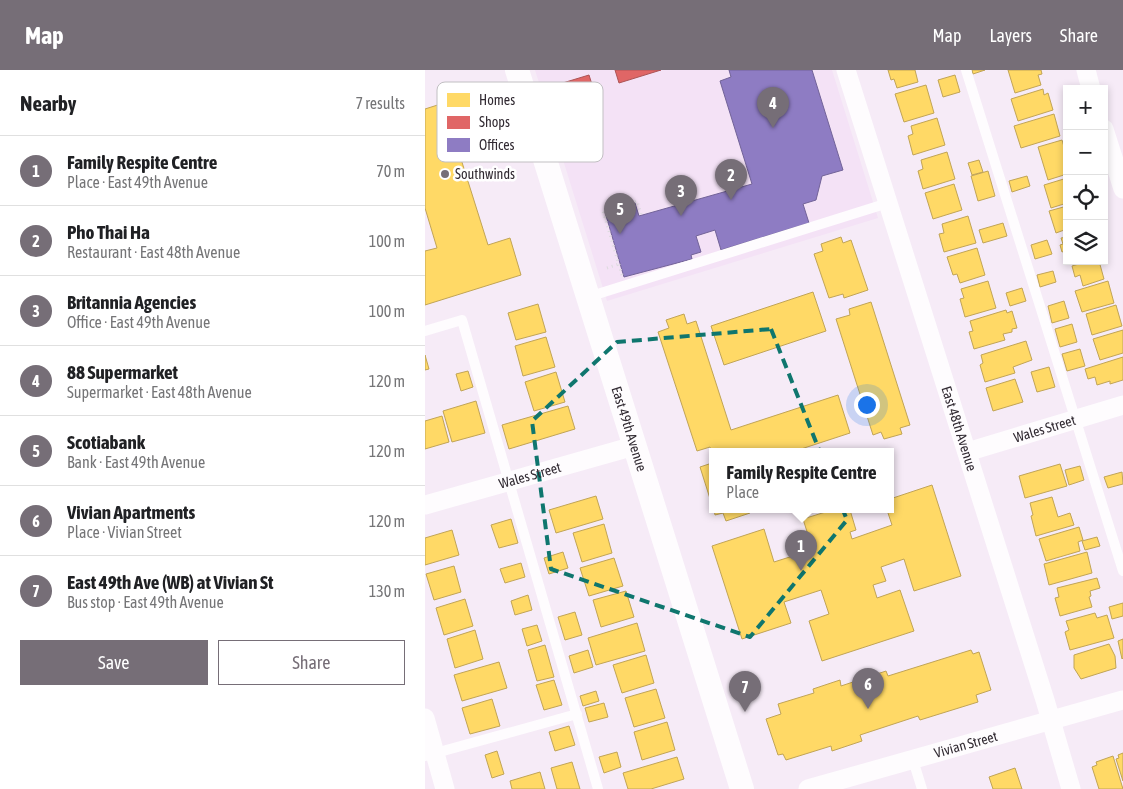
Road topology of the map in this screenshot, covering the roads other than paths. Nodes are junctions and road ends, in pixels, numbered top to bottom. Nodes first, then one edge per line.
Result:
1 (517, 70) edge
2 (846, 70) edge
3 (966, 70) edge
4 (1086, 70) edge
5 (521, 82) edge
6 (1090, 85) edge
7 (1108, 142) edge
8 (545, 162) edge
9 (1123, 189) edge
10 (888, 204) junction
11 (587, 297) junction
12 (425, 331) edge
13 (1123, 405) edge
14 (1075, 420) junction
15 (634, 446) junction
16 (967, 452) junction
17 (509, 481) junction
18 (425, 505) edge
19 (1123, 571) edge
20 (1123, 700) edge
21 (577, 714) junction
22 (425, 718) edge
23 (1051, 721) junction
24 (430, 755) edge
25 (913, 760) junction
26 (445, 789) edge
27 (598, 789) edge
28 (742, 789) edge
29 (809, 789) edge
30 (922, 789) edge
31 (1071, 789) edge

1 - 5 street, East 49th Avenue
2 - 10 street, East 48th Avenue
3 - 14 lane
4 - 6 street
7 - 9 street
8 - 11 street, East 49th Avenue
10 - 11 lane
10 - 16 street, East 48th Avenue
11 - 15 street, East 49th Avenue
12 - 17 lane
13 - 14 street, Wales Street
14 - 16 street, Wales Street
14 - 19 lane
15 - 17 street, Wales Street
15 - 28 street, East 49th Avenue
16 - 23 street, East 48th Avenue
17 - 18 street, Wales Street
17 - 21 lane
20 - 23 street, Vivian Street
21 - 24 lane
21 - 27 lane
22 - 24 street
23 - 25 street, Vivian Street
23 - 31 street, East 48th Avenue
24 - 26 street
25 - 29 street, Vivian Street
25 - 30 lane

